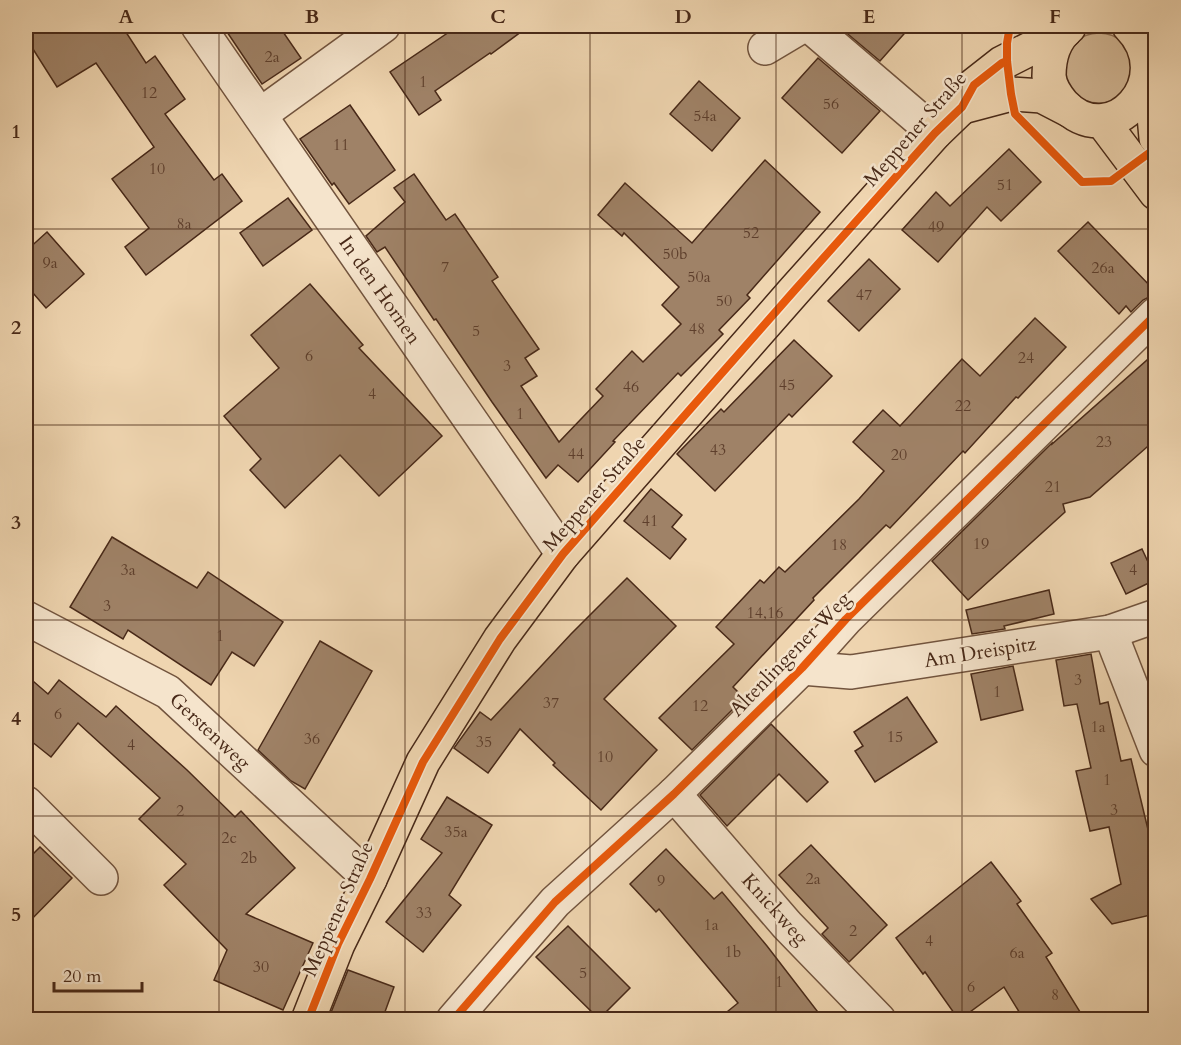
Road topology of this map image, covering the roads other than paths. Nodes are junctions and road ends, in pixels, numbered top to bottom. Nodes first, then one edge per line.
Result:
1 (198, 26) edge
2 (383, 26) edge
3 (802, 26) edge
4 (810, 26) edge
5 (1068, 28) edge
6 (1135, 29) edge
7 (765, 48) dead end
8 (1150, 82) junction
9 (962, 107) junction
10 (1069, 110) junction
11 (260, 115) junction
12 (1102, 121) junction
13 (935, 133) junction
14 (1155, 138) edge
15 (1155, 193) edge
16 (1155, 314) edge
17 (563, 554) junction
18 (1155, 616) edge
19 (26, 618) edge
20 (1110, 632) junction
21 (802, 668) junction
22 (1155, 750) edge
23 (674, 794) junction
24 (26, 803) edge
25 (101, 878) dead end
26 (370, 879) junction
27 (308, 1020) edge
28 (453, 1020) edge
29 (879, 1020) edge

1 - 11 street, In den Hornen
2 - 11 street
3 - 7 street
4 - 13 street
5 - 9 main road, Meppener Straße
5 - 10 main road
6 - 8 main road
8 - 12 main road
8 - 14 main road
9 - 10 main road, Meppener Straße
9 - 13 main road, Meppener Straße
10 - 12 main road, Meppener Straße
11 - 17 street, In den Hornen
12 - 15 main road
13 - 17 main road, Meppener Straße
16 - 21 street, Altenlingener Weg
17 - 26 main road, Meppener Straße
18 - 20 street, Am Dreispitz
19 - 26 street, Gerstenweg
20 - 21 street, Am Dreispitz
20 - 22 street
21 - 23 street, Altenlingener Weg
23 - 28 street, Altenlingener Weg
23 - 29 street, Knickweg
24 - 25 street
26 - 27 main road, Meppener Straße

